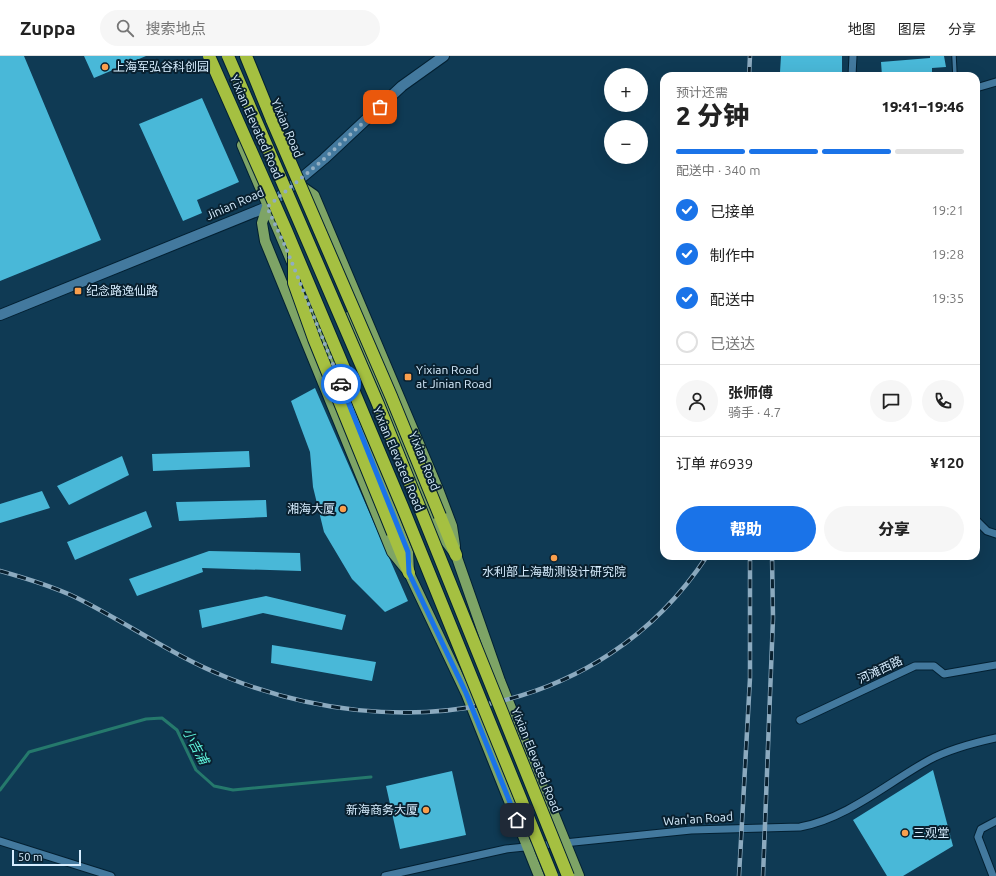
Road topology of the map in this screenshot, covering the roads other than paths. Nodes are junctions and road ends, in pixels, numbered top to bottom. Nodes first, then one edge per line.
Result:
1 (207, 56) edge
2 (228, 56) edge
3 (244, 56) edge
4 (444, 56) edge
5 (853, 56) edge
6 (954, 56) edge
7 (852, 72) edge
8 (955, 72) edge
9 (996, 82) edge
10 (980, 87) edge
11 (272, 120) junction
12 (296, 183) junction
13 (293, 202) junction
14 (267, 207) junction
15 (294, 248) junction
16 (0, 315) edge
17 (980, 524) edge
18 (996, 534) edge
19 (456, 556) junction
20 (409, 573) junction
21 (996, 665) edge
22 (500, 681) junction
23 (466, 693) junction
24 (800, 720) dead end
25 (996, 738) edge
26 (996, 821) edge
27 (0, 841) edge
28 (567, 843) junction
29 (527, 846) junction
30 (111, 876) edge
31 (385, 876) edge
32 (539, 876) edge
33 (552, 876) edge
34 (568, 876) edge
35 (579, 876) edge
36 (993, 876) edge

1 - 14 main road
1 - 15 highway, Yixian Elevated Road, bridge
2 - 13 highway, Yixian Elevated Road, bridge
3 - 11 highway, Yixian Elevated Road
3 - 12 main road, Yixian Road
4 - 12 street, Jinian Road
5 - 7 street
6 - 8 lane
9 - 10 street
11 - 13 highway, bridge
11 - 19 highway, bridge
12 - 14 street, Jinian Road
12 - 19 main road, Yixian Road
12 - 19 main road
13 - 34 highway, Yixian Elevated Road, bridge
14 - 16 street, Jinian Road
14 - 20 main road
14 - 20 main road
15 - 20 highway, bridge
15 - 33 highway, Yixian Elevated Road, bridge
17 - 18 street
19 - 22 main road, Yixian Road
20 - 23 main road
21 - 24 street, 河滩西路
22 - 23 main road
22 - 28 main road, Yixian Road
23 - 29 main road
25 - 28 street, Wan'an Road
26 - 36 street
27 - 30 street
28 - 29 street, Wan'an Road
28 - 35 main road, Yixian Road
29 - 31 street, Wan'an Road
29 - 32 main road

